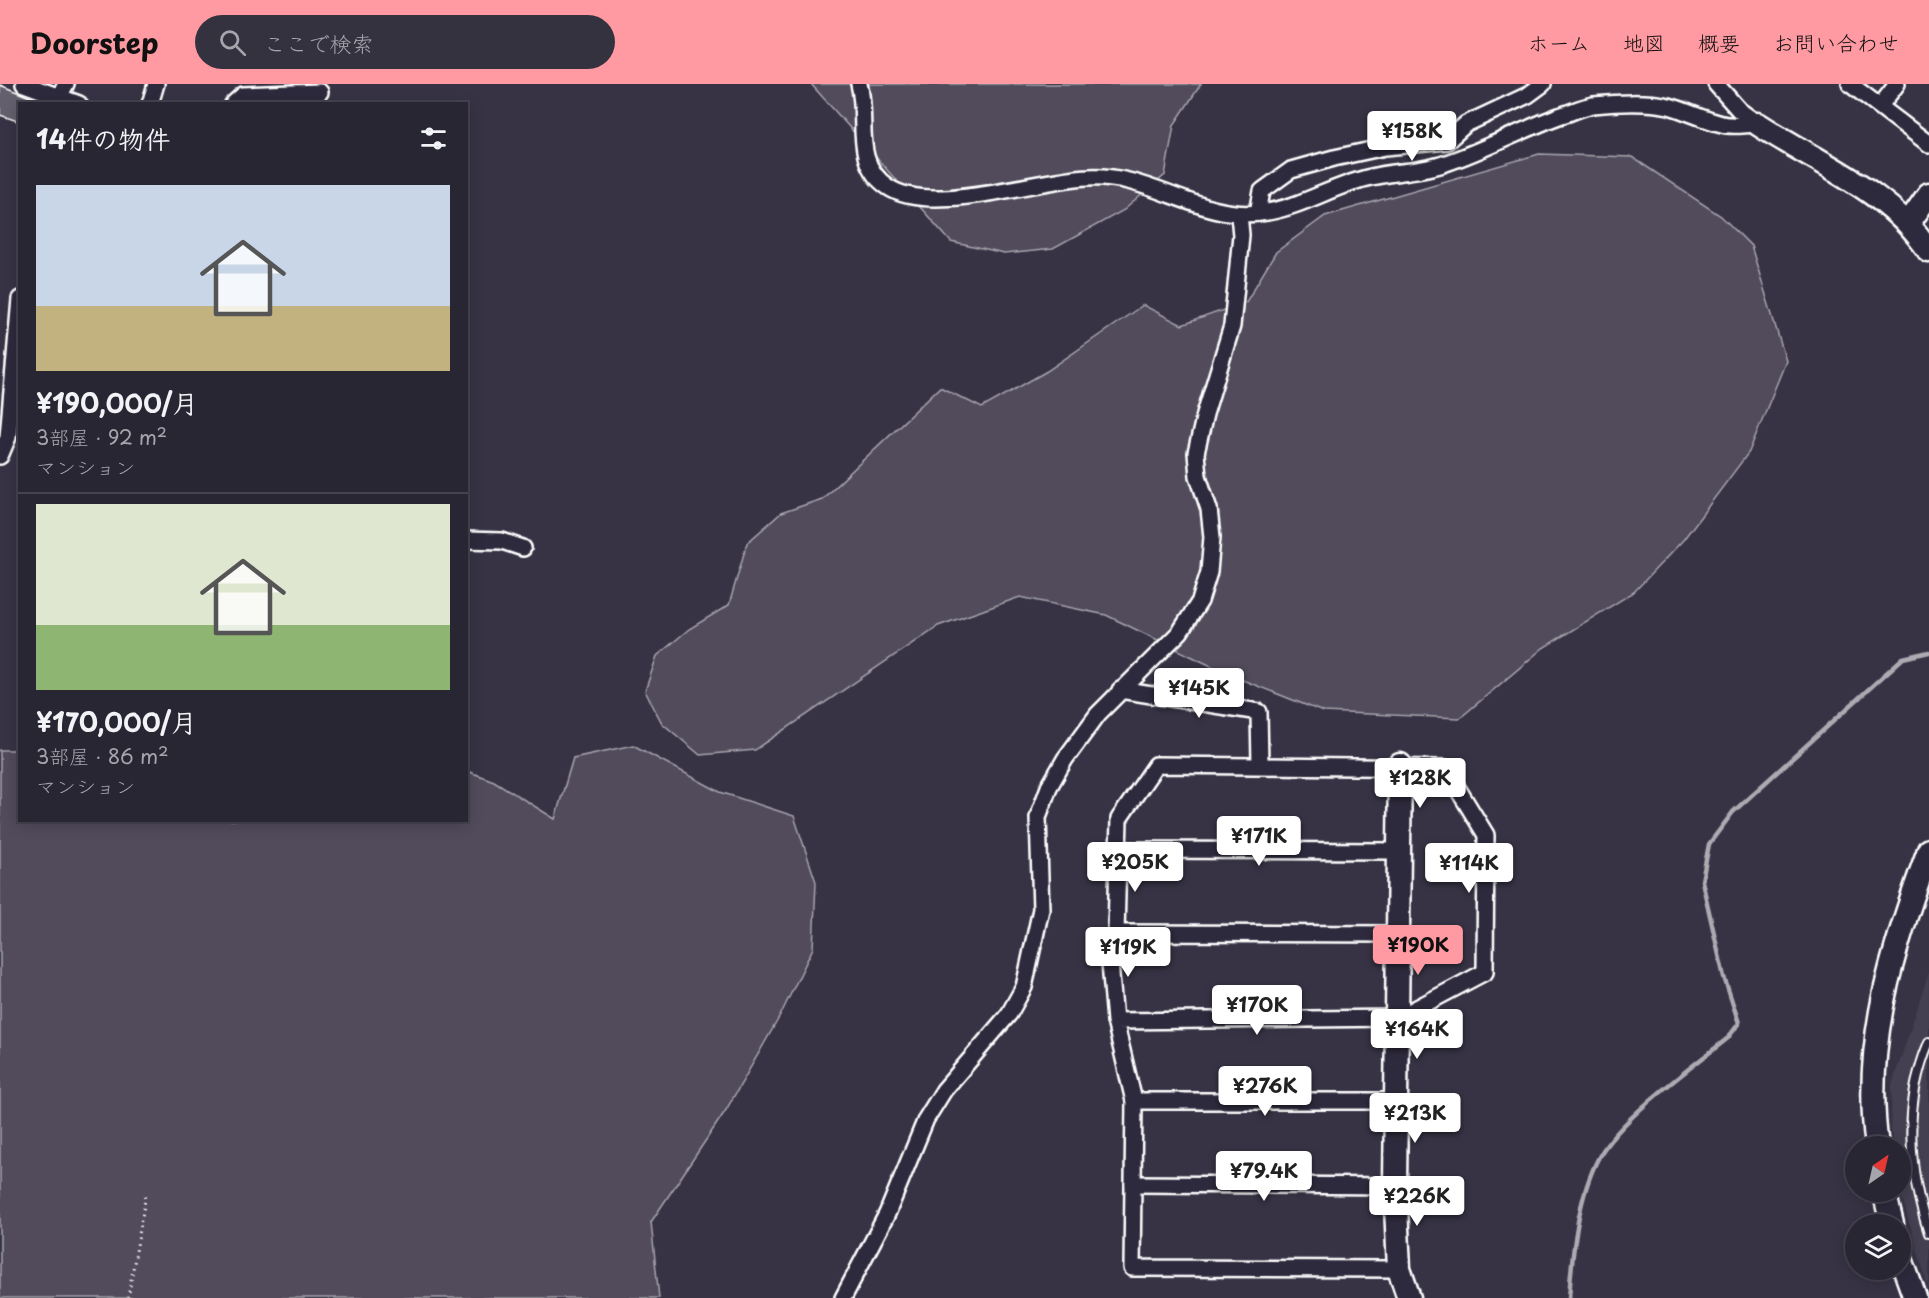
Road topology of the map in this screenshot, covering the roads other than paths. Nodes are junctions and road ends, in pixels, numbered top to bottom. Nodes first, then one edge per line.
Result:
1 (24, 84) edge
2 (156, 84) edge
3 (859, 84) edge
4 (1543, 84) edge
5 (1716, 84) edge
6 (1850, 84) edge
7 (1897, 84) edge
8 (320, 92) dead end
9 (60, 95) edge
10 (75, 102) edge
11 (151, 102) edge
12 (235, 102) edge
13 (1880, 106) junction
14 (1758, 124) junction
15 (1929, 144) edge
16 (1929, 194) edge
17 (1258, 213) junction
18 (1239, 214) junction
19 (1908, 224) junction
20 (1929, 251) edge
21 (18, 319) edge
22 (6, 447) edge
23 (468, 540) edge
24 (524, 548) dead end
25 (1120, 690) junction
26 (1260, 764) junction
27 (1400, 765) junction
28 (1120, 850) junction
29 (1929, 850) edge
30 (1399, 851) junction
31 (1116, 933) junction
32 (1398, 934) junction
33 (1398, 1018) junction
34 (1115, 1022) junction
35 (1929, 1042) edge
36 (1134, 1101) junction
37 (1396, 1101) junction
38 (1877, 1136) edge
39 (1133, 1184) junction
40 (1395, 1186) junction
41 (1929, 1233) edge
42 (1399, 1269) junction
43 (1909, 1280) edge
44 (843, 1298) edge
45 (1409, 1298) edge
46 (1915, 1298) edge

1 - 9 street
2 - 11 street
3 - 18 street
4 - 17 street
5 - 14 street
6 - 13 street
7 - 13 street
8 - 12 street
9 - 10 street
13 - 15 street
14 - 17 street
14 - 19 street
16 - 19 street
17 - 18 street
18 - 25 street
19 - 20 street
21 - 22 street
23 - 24 street
25 - 26 street
25 - 44 street
26 - 27 street
26 - 28 street
27 - 30 street
27 - 33 street
28 - 30 street
28 - 31 street
29 - 38 street
30 - 32 street
31 - 32 street
31 - 34 street
32 - 33 street
33 - 34 street
33 - 37 street
34 - 36 street
35 - 41 lane
36 - 37 street
36 - 39 street
37 - 40 street
39 - 40 street
39 - 42 street
40 - 42 street
42 - 45 street
43 - 46 street

